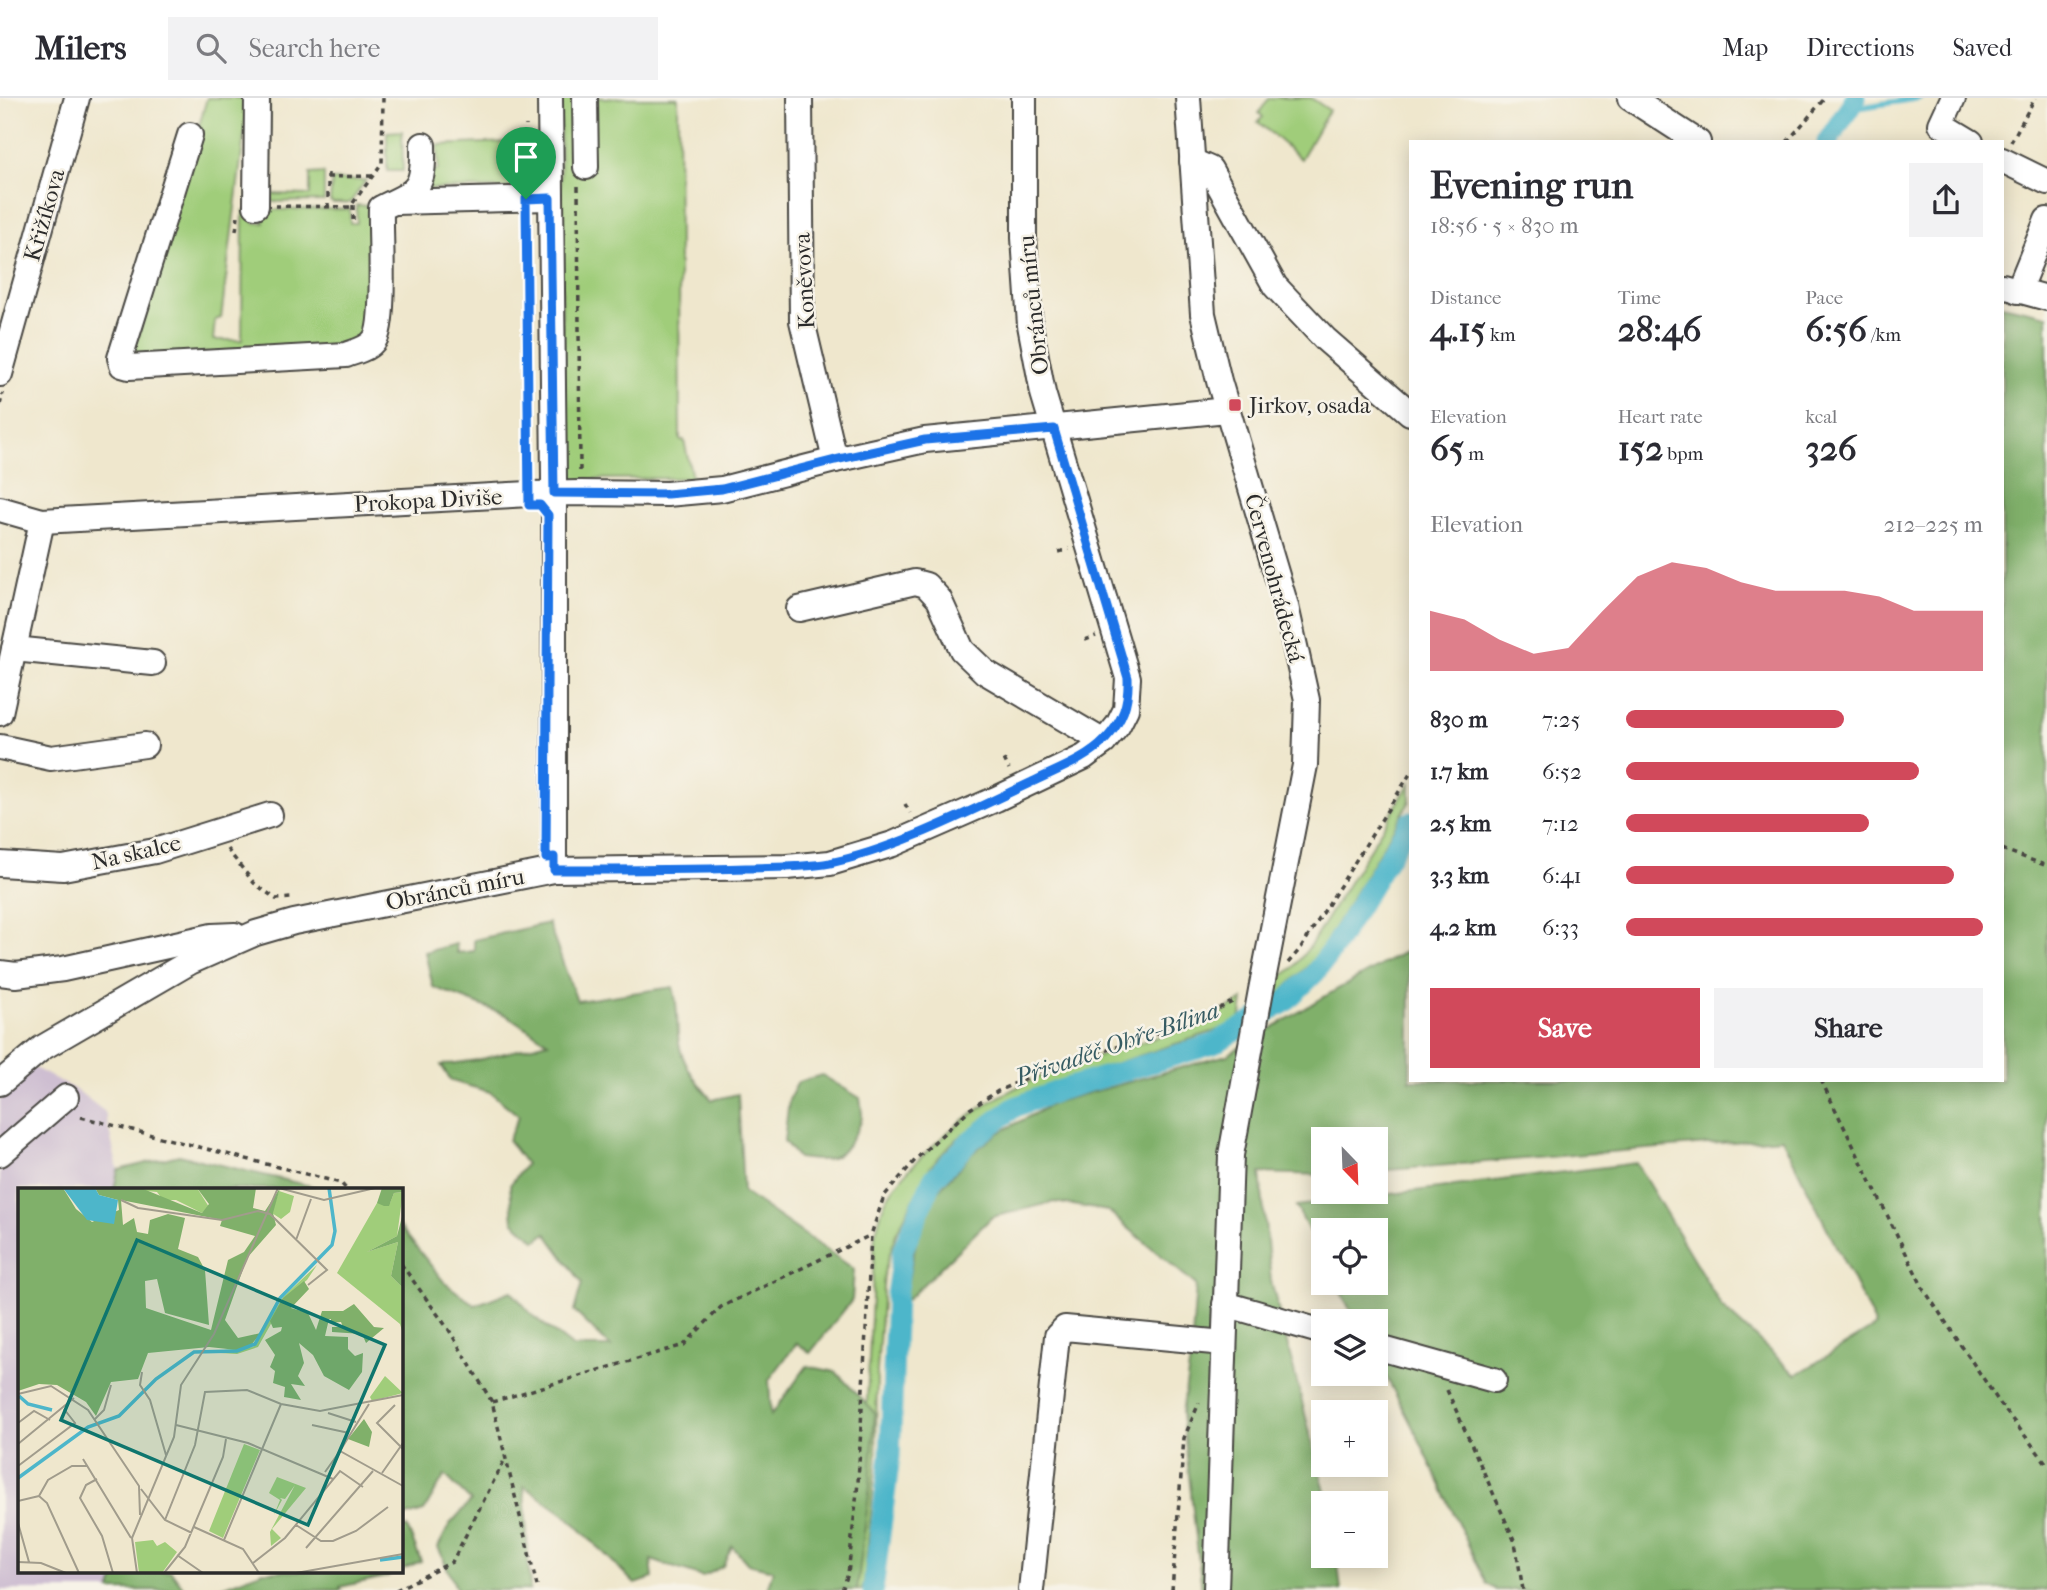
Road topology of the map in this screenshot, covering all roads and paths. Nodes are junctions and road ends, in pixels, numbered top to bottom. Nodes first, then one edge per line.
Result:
1 (77, 98) edge
2 (257, 98) edge
3 (383, 98) edge
4 (550, 98) edge
5 (585, 98) edge
6 (800, 98) edge
7 (1024, 98) edge
8 (1188, 98) edge
9 (1630, 98) edge
10 (1825, 98) edge
11 (1953, 98) edge
12 (2035, 98) edge
13 (526, 123) dead end
14 (190, 135) dead end
15 (1695, 140) edge
16 (1789, 140) edge
17 (1968, 140) edge
18 (423, 145) dead end
19 (2005, 153) edge
20 (1192, 161) junction
21 (582, 174) joint
22 (372, 176) junction
23 (2047, 183) edge
24 (538, 199) junction
25 (394, 202) junction
26 (353, 203) junction
27 (256, 206) joint
28 (328, 206) junction
29 (2047, 220) edge
30 (353, 223) dead end
31 (2010, 289) edge
32 (2047, 298) edge
33 (0, 373) edge
34 (1227, 410) junction
35 (1409, 412) edge
36 (1054, 429) junction
37 (835, 460) junction
38 (580, 482) dead end
39 (554, 493) junction
40 (529, 494) junction
41 (0, 509) edge
42 (42, 521) junction
43 (799, 609) dead end
44 (14, 649) junction
45 (153, 663) dead end
46 (0, 713) edge
47 (1104, 742) junction
48 (145, 745) dead end
49 (0, 747) edge
50 (1409, 776) edge
51 (270, 815) dead end
52 (215, 832) junction
53 (2004, 850) edge
54 (0, 864) edge
55 (2047, 866) edge
56 (554, 870) junction
57 (299, 898) dead end
58 (256, 933) junction
59 (0, 973) edge
60 (1261, 987) junction
61 (1822, 1082) edge
62 (0, 1083) edge
63 (66, 1097) dead end
64 (81, 1117) dead end
65 (0, 1154) edge
66 (345, 1188) edge
67 (871, 1235) junction
68 (402, 1265) edge
69 (1226, 1304) junction
70 (1311, 1329) edge
71 (1224, 1343) junction
72 (1388, 1349) edge
73 (1435, 1363) junction
74 (1494, 1380) dead end
75 (492, 1402) junction
76 (506, 1457) junction
77 (2047, 1464) edge
78 (396, 1590) edge
79 (538, 1590) edge
80 (842, 1590) edge
81 (1031, 1590) edge
82 (1216, 1590) edge
83 (1523, 1590) edge

1 - 33 street, Křižíkova
2 - 27 street
3 - 22 path
4 - 24 street
5 - 21 street
6 - 37 street, Koněvova
7 - 36 street, Obránců míru
8 - 20 street, Červenohrádecká
9 - 15 street
10 - 16 path
11 - 17 street
12 - 19 path
13 - 24 path
14 - 25 street
18 - 25 street
19 - 23 street
20 - 34 street, Červenohrádecká
20 - 35 street
21 - 38 path
22 - 26 path
22 - 28 path
24 - 25 street
24 - 39 street
24 - 40 path
26 - 28 path
26 - 30 path
27 - 28 path
29 - 31 street
31 - 32 street
34 - 36 street, Prokopa Diviše
34 - 60 street, Červenohrádecká
36 - 37 street, Prokopa Diviše
36 - 47 street, Obránců míru
37 - 39 street, Prokopa Diviše
39 - 40 street, Prokopa Diviše
39 - 56 street
40 - 42 street, Prokopa Diviše
41 - 42 street
42 - 44 street
43 - 47 street
44 - 45 street
44 - 46 street
47 - 56 street, Obránců míru
48 - 49 street
50 - 60 path
51 - 52 street, Na skalce
52 - 54 street, Na skalce
52 - 57 path
53 - 55 path
56 - 58 street, Obránců míru
58 - 59 street
58 - 62 street, Obránců míru
60 - 67 path
60 - 69 street, Červenohrádecká
61 - 77 path
63 - 65 street
64 - 66 path
67 - 75 path
67 - 80 path
68 - 75 path
69 - 70 street
69 - 71 street, Červenohrádecká
71 - 81 street
71 - 82 street, Červenohrádecká
72 - 73 street
73 - 74 street
73 - 83 path
75 - 76 path
76 - 78 path
76 - 79 path

